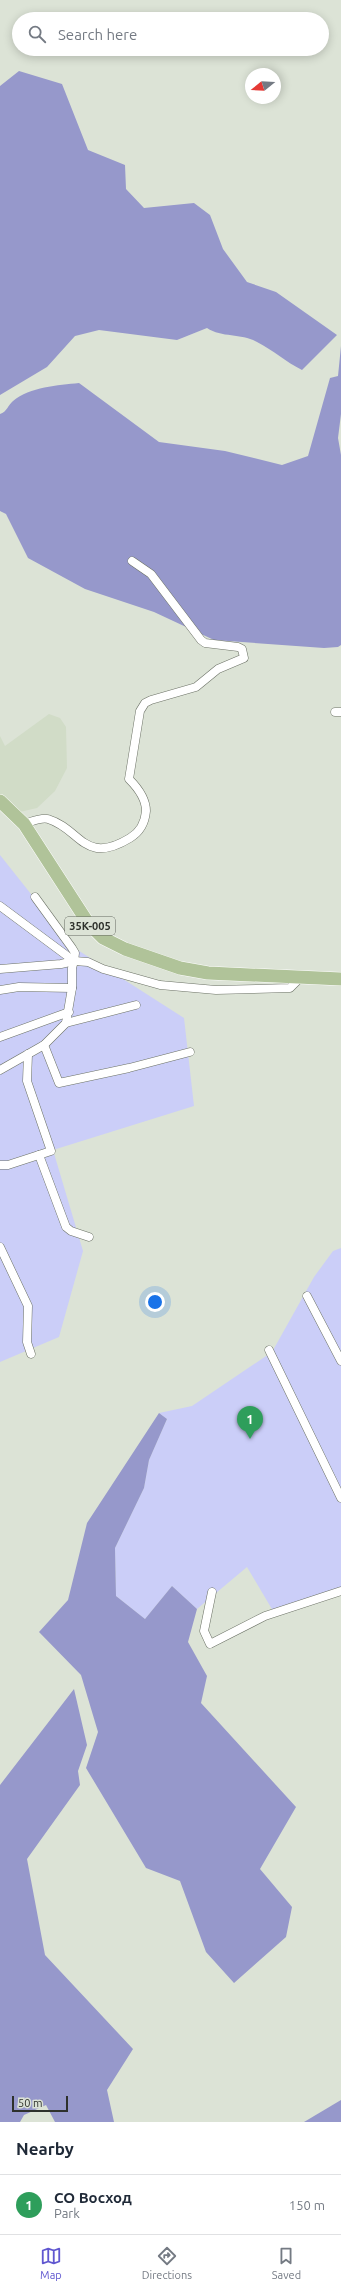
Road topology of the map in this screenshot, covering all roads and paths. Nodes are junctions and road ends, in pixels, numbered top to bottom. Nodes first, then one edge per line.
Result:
1 (132, 561) dead end
2 (0, 801) edge
3 (24, 824) junction
4 (35, 897) dead end
5 (0, 906) edge
6 (74, 961) junction
7 (0, 969) edge
8 (302, 976) junction
9 (341, 980) edge
10 (72, 988) junction
11 (0, 990) edge
12 (136, 1005) dead end
13 (69, 1012) junction
14 (66, 1023) junction
15 (0, 1037) edge
16 (44, 1045) junction
17 (190, 1052) dead end
18 (28, 1054) junction
19 (0, 1070) edge
20 (39, 1155) junction
21 (0, 1165) edge
22 (89, 1237) dead end
23 (0, 1247) edge
24 (307, 1296) dead end
25 (269, 1350) dead end
26 (31, 1354) dead end
27 (341, 1361) edge
28 (341, 1498) edge
29 (341, 1591) edge
30 (212, 1592) dead end

1 - 3 street
2 - 3 main road, 35К-005
3 - 8 main road, 35К-005
4 - 6 street
5 - 6 street
6 - 7 street
6 - 8 street
6 - 10 street
8 - 9 main road, 35К-005
10 - 11 street
10 - 13 street
12 - 14 street
13 - 14 street
13 - 15 street
14 - 16 street
16 - 17 street
16 - 18 street
18 - 19 street
18 - 20 street
20 - 21 street
20 - 22 street
23 - 26 street
24 - 27 street
25 - 28 street
29 - 30 street

